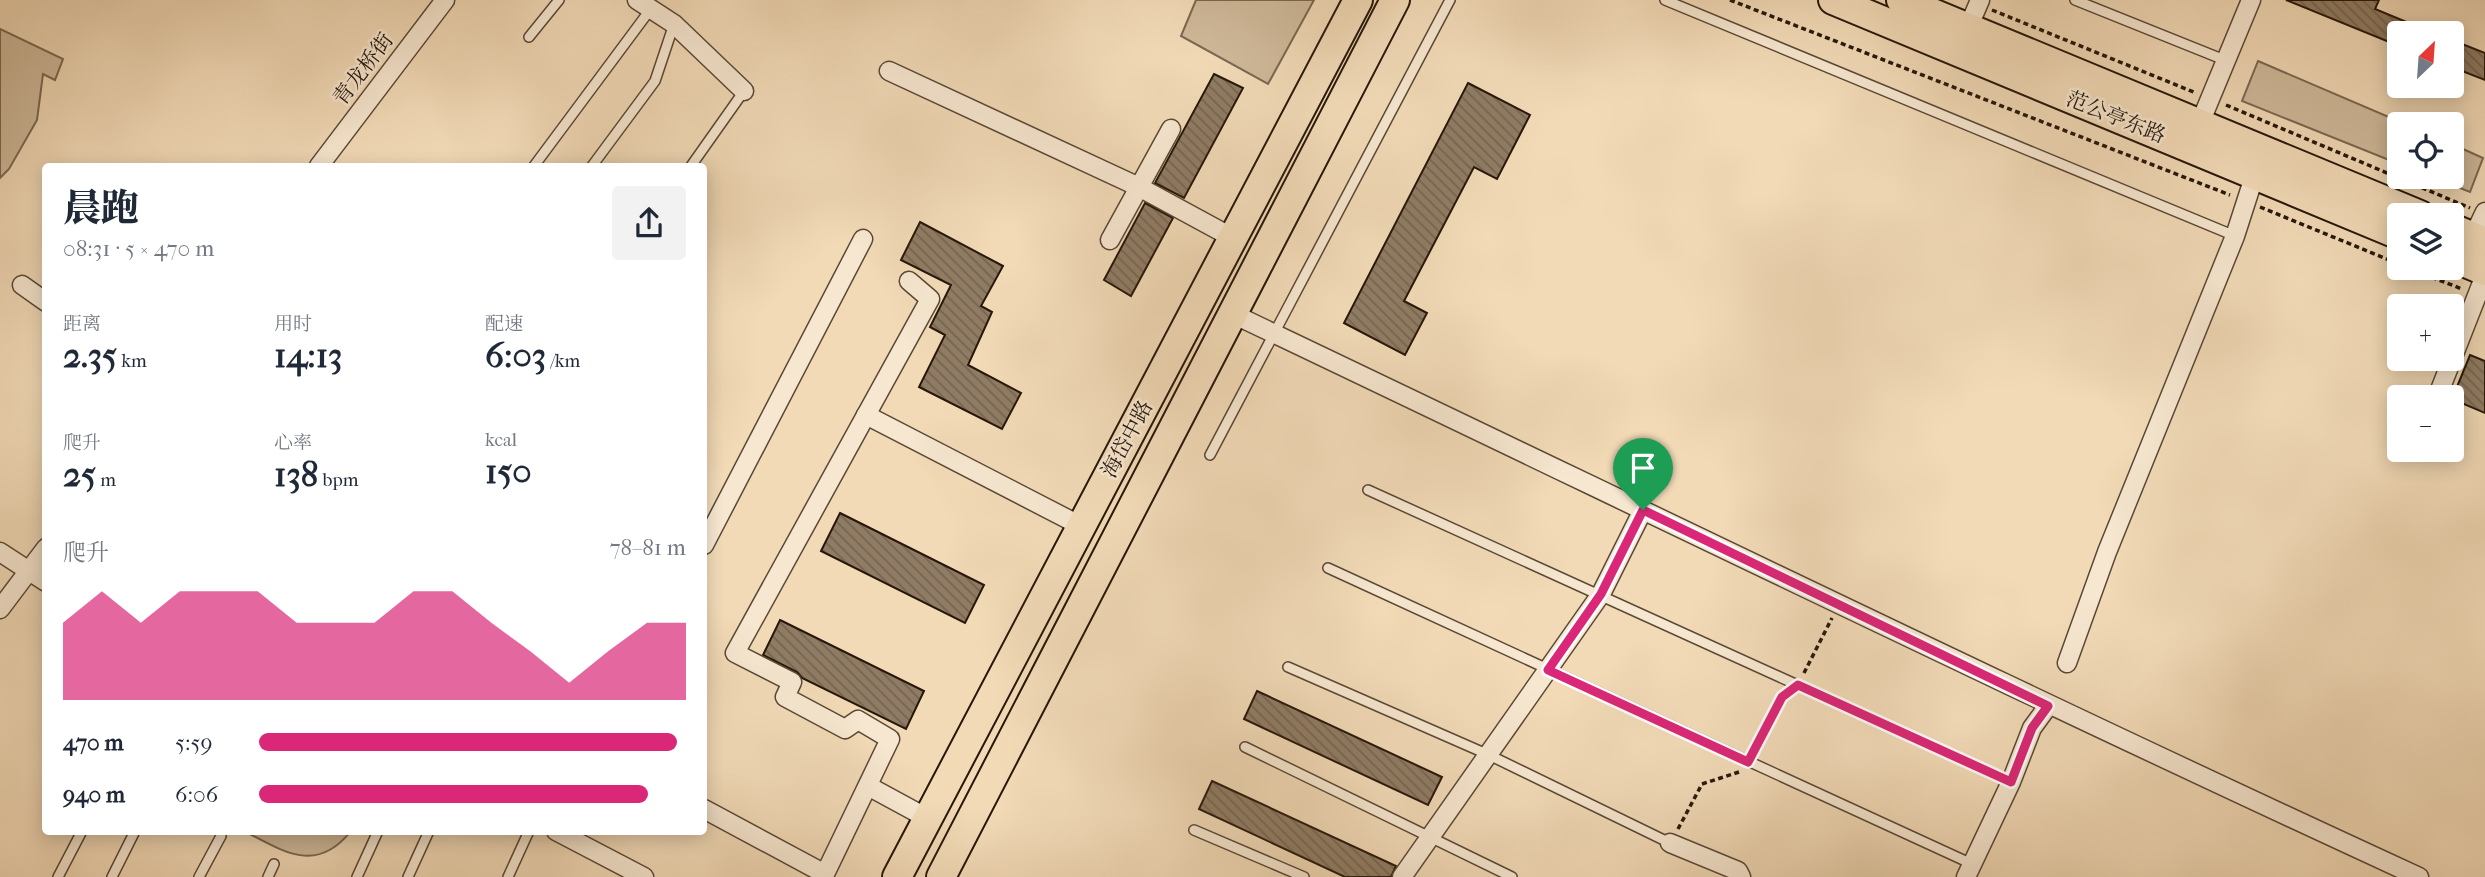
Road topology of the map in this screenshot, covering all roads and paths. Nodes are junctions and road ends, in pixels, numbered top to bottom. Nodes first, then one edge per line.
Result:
1 (445, 0) edge
2 (559, 0) edge
3 (1358, 0) edge
4 (1395, 0) edge
5 (1450, 0) edge
6 (1665, 0) edge
7 (1730, 0) edge
8 (1833, 0) edge
9 (1900, 0) edge
10 (1980, 0) edge
11 (2076, 0) edge
12 (2251, 0) edge
13 (643, 5) edge
14 (674, 24) junction
15 (1968, 27) junction
16 (528, 37) dead end
17 (2227, 61) junction
18 (889, 71) dead end
19 (744, 91) joint
20 (2200, 123) junction
21 (1171, 129) dead end
22 (321, 163) edge
23 (536, 163) edge
24 (594, 163) edge
25 (693, 163) edge
26 (2255, 174) junction
27 (1139, 187) junction
28 (2246, 202) junction
29 (2391, 203) edge
30 (2387, 229) edge
31 (2235, 236) junction
32 (1233, 238) junction
33 (863, 239) dead end
34 (1110, 240) dead end
35 (2387, 259) edge
36 (2464, 266) edge
37 (2464, 277) edge
38 (2482, 280) edge
39 (909, 281) dead end
40 (22, 285) dead end
41 (42, 299) edge
42 (1233, 314) junction
43 (2442, 385) edge
44 (866, 415) junction
45 (1210, 455) dead end
46 (1368, 491) dead end
47 (1643, 510) junction
48 (1082, 526) junction
49 (707, 539) edge
50 (0, 552) edge
51 (42, 553) edge
52 (1328, 568) dead end
53 (28, 572) junction
54 (42, 580) edge
55 (1601, 594) junction
56 (1840, 603) junction
57 (0, 609) edge
58 (2067, 663) dead end
59 (1288, 667) dead end
60 (1548, 670) junction
61 (1798, 685) junction
62 (2048, 706) junction
63 (1245, 747) dead end
64 (1489, 755) junction
65 (1748, 762) junction
66 (2011, 782) junction
67 (868, 786) junction
68 (707, 811) edge
69 (928, 818) junction
70 (1194, 830) dead end
71 (80, 835) edge
72 (133, 835) edge
73 (376, 835) edge
74 (427, 835) edge
75 (527, 835) edge
76 (564, 835) edge
77 (221, 836) dead end
78 (1430, 837) junction
79 (1670, 843) junction
80 (274, 864) dead end
81 (1969, 871) edge
82 (58, 877) edge
83 (112, 877) edge
84 (199, 877) edge
85 (268, 877) edge
86 (357, 877) edge
87 (408, 877) edge
88 (508, 877) edge
89 (644, 877) edge
90 (897, 877) edge
91 (941, 877) edge
92 (1304, 877) edge
93 (1402, 877) edge
94 (1512, 877) edge
95 (1741, 877) edge
96 (2419, 877) edge

1 - 22 street, 青龙桥街
2 - 16 lane
3 - 32 main road, 海岱中路
4 - 42 main road, 海岱中路
5 - 45 lane
6 - 31 lane
7 - 28 path
8 - 26 main road, 范公亭东路
9 - 15 main road, 范公亭东路
10 - 15 street
11 - 17 lane
12 - 17 street
13 - 14 street
13 - 23 lane
14 - 19 street
14 - 24 lane
15 - 20 main road, 范公亭东路
17 - 20 street
18 - 27 street
19 - 25 lane
20 - 29 main road, 范公亭东路
21 - 27 street
26 - 28 street
26 - 30 main road, 范公亭东路
27 - 32 street
27 - 34 street
28 - 31 street
28 - 35 path
31 - 58 street
32 - 48 main road, 海岱中路
33 - 49 street
36 - 38 main road
37 - 38 path
38 - 43 street
39 - 44 street
40 - 41 street
42 - 47 street
42 - 91 main road, 海岱中路
44 - 48 street
44 - 67 street
46 - 55 lane
47 - 55 street
47 - 56 street
48 - 69 main road, 海岱中路
50 - 53 street
51 - 53 street
52 - 60 lane
53 - 54 street
53 - 57 street
55 - 60 street
55 - 61 lane
56 - 61 path
56 - 62 street
59 - 64 lane
60 - 64 street
60 - 65 lane
61 - 65 path
61 - 66 lane
62 - 66 street
62 - 96 street
63 - 78 lane
64 - 78 street
64 - 79 lane
65 - 79 path
65 - 81 lane
66 - 81 street
67 - 68 street
67 - 69 street
69 - 90 main road, 海岱中路
70 - 92 lane
71 - 82 lane
72 - 83 lane
73 - 86 lane
74 - 87 lane
75 - 88 lane
76 - 89 street
77 - 84 lane
78 - 93 street
78 - 94 lane
79 - 95 street
80 - 85 lane

